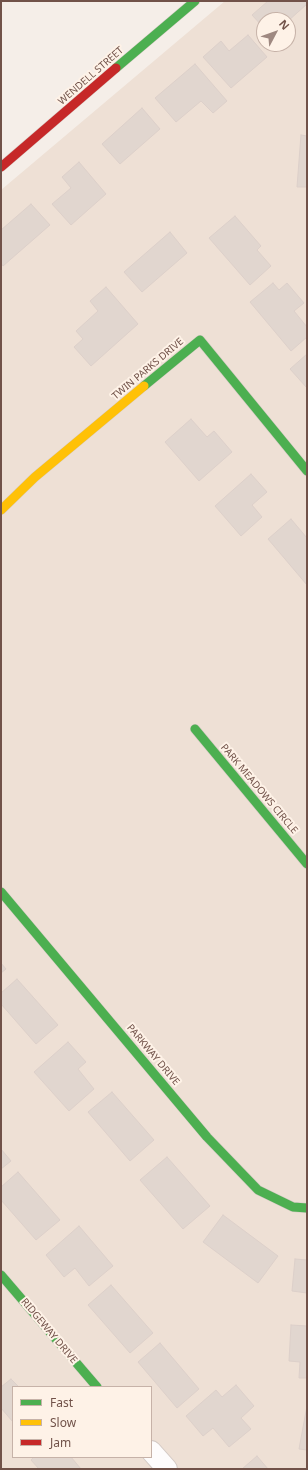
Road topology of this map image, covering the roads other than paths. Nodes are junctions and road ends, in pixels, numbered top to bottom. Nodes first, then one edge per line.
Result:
1 (195, 1) edge
2 (1, 167) edge
3 (307, 471) edge
4 (1, 510) edge
5 (195, 729) dead end
6 (307, 864) edge
7 (1, 892) edge
8 (307, 1208) edge
9 (1, 1275) edge
10 (96, 1386) edge
11 (152, 1452) edge
12 (167, 1469) edge

1 - 2 street, WENDELL STREET
3 - 4 street, TWIN PARKS DRIVE
5 - 6 street, PARK MEADOWS CIRCLE
7 - 8 street, PARKWAY DRIVE
9 - 10 street, RIDGEWAY DRIVE
11 - 12 street

